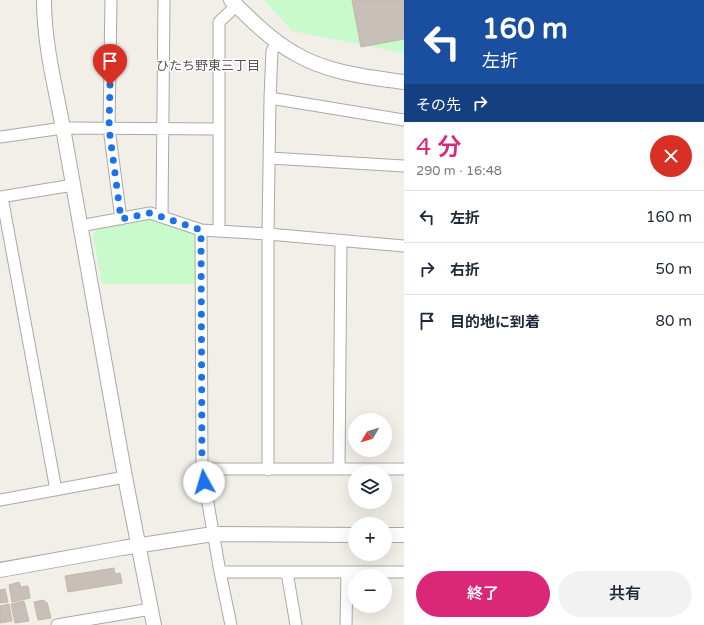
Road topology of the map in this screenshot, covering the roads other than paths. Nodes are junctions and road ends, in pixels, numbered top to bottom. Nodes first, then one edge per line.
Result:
1 (44, 0) edge
2 (111, 0) edge
3 (164, 0) edge
4 (234, 3) edge
5 (277, 42) junction
6 (404, 82) edge
7 (270, 98) junction
8 (404, 120) edge
9 (63, 128) junction
10 (109, 128) junction
11 (163, 129) junction
12 (219, 129) junction
13 (0, 137) edge
14 (270, 158) junction
15 (404, 166) edge
16 (73, 185) junction
17 (1, 197) edge
18 (162, 217) junction
19 (121, 219) junction
20 (80, 226) junction
21 (201, 230) junction
22 (219, 231) junction
23 (268, 234) junction
24 (341, 242) junction
25 (404, 246) edge
26 (202, 469) junction
27 (339, 469) junction
28 (404, 469) edge
29 (268, 470) junction
30 (125, 477) junction
31 (56, 490) junction
32 (0, 500) edge
33 (213, 534) junction
34 (348, 535) edge
35 (392, 535) edge
36 (404, 535) edge
37 (138, 546) junction
38 (0, 570) edge
39 (220, 572) junction
40 (287, 572) junction
41 (347, 572) junction
42 (404, 572) edge
43 (151, 609) junction
44 (82, 623) edge
45 (57, 625) edge
46 (154, 625) edge
47 (231, 625) edge
48 (296, 625) edge
49 (346, 625) edge

1 - 9 street
2 - 10 street
3 - 11 street
4 - 5 street
4 - 12 street
5 - 6 street
5 - 7 street
7 - 8 street
7 - 14 street
9 - 10 street
9 - 13 street
9 - 16 street
10 - 11 street
10 - 19 street
11 - 12 street
11 - 18 street
12 - 22 street
14 - 15 street
14 - 23 street
16 - 17 street
16 - 20 street
17 - 31 street
18 - 19 street
18 - 21 street
19 - 20 street
20 - 30 street
21 - 22 street
21 - 26 street
22 - 23 street
23 - 24 street
23 - 29 street
24 - 25 street
24 - 27 street
26 - 29 street
26 - 33 street
27 - 28 street
27 - 29 street
30 - 31 street
30 - 37 street
31 - 32 street
33 - 34 street
33 - 37 street
33 - 39 street
35 - 36 street
37 - 38 street
37 - 43 street
39 - 40 street
39 - 47 street
40 - 41 street
40 - 48 street
41 - 42 street
41 - 49 street
43 - 44 street
43 - 46 street
44 - 45 street

